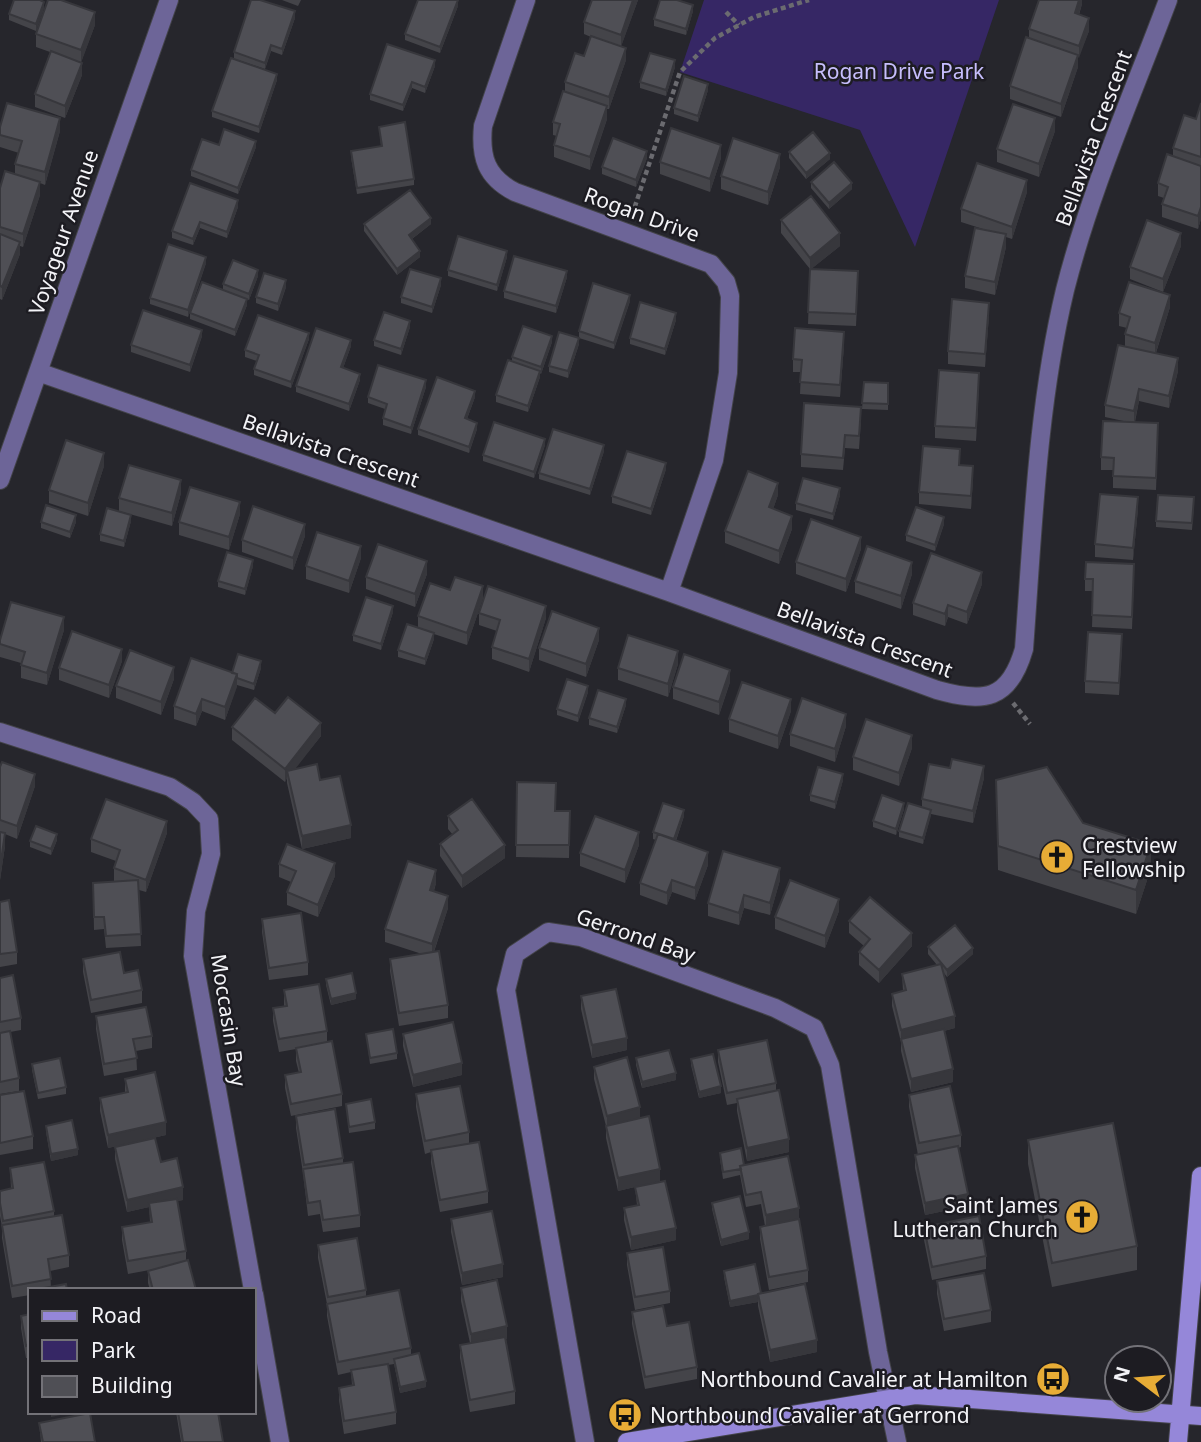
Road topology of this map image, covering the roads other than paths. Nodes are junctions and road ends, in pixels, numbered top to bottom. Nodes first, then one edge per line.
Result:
1 (169, 0) edge
2 (526, 0) edge
3 (1168, 0) edge
4 (38, 372) junction
5 (0, 480) edge
6 (669, 593) junction
7 (0, 732) edge
8 (1201, 1176) edge
9 (252, 1288) edge
10 (256, 1309) edge
11 (887, 1400) junction
12 (1180, 1415) junction
13 (1201, 1416) edge
14 (280, 1442) edge
15 (585, 1442) edge
16 (627, 1442) edge
17 (897, 1442) edge
18 (1178, 1442) edge

1 - 4 street, Voyageur Avenue
2 - 6 street, Rogan Drive
3 - 6 street, Bellavista Crescent
4 - 5 street, Voyageur Avenue
4 - 6 street, Bellavista Crescent
7 - 9 street, Moccasin Bay
8 - 12 street
10 - 14 street, Moccasin Bay
11 - 12 street
11 - 15 street, Gerrond Bay
11 - 16 street
11 - 17 street, Gerrond Bay
12 - 13 street
12 - 18 street

